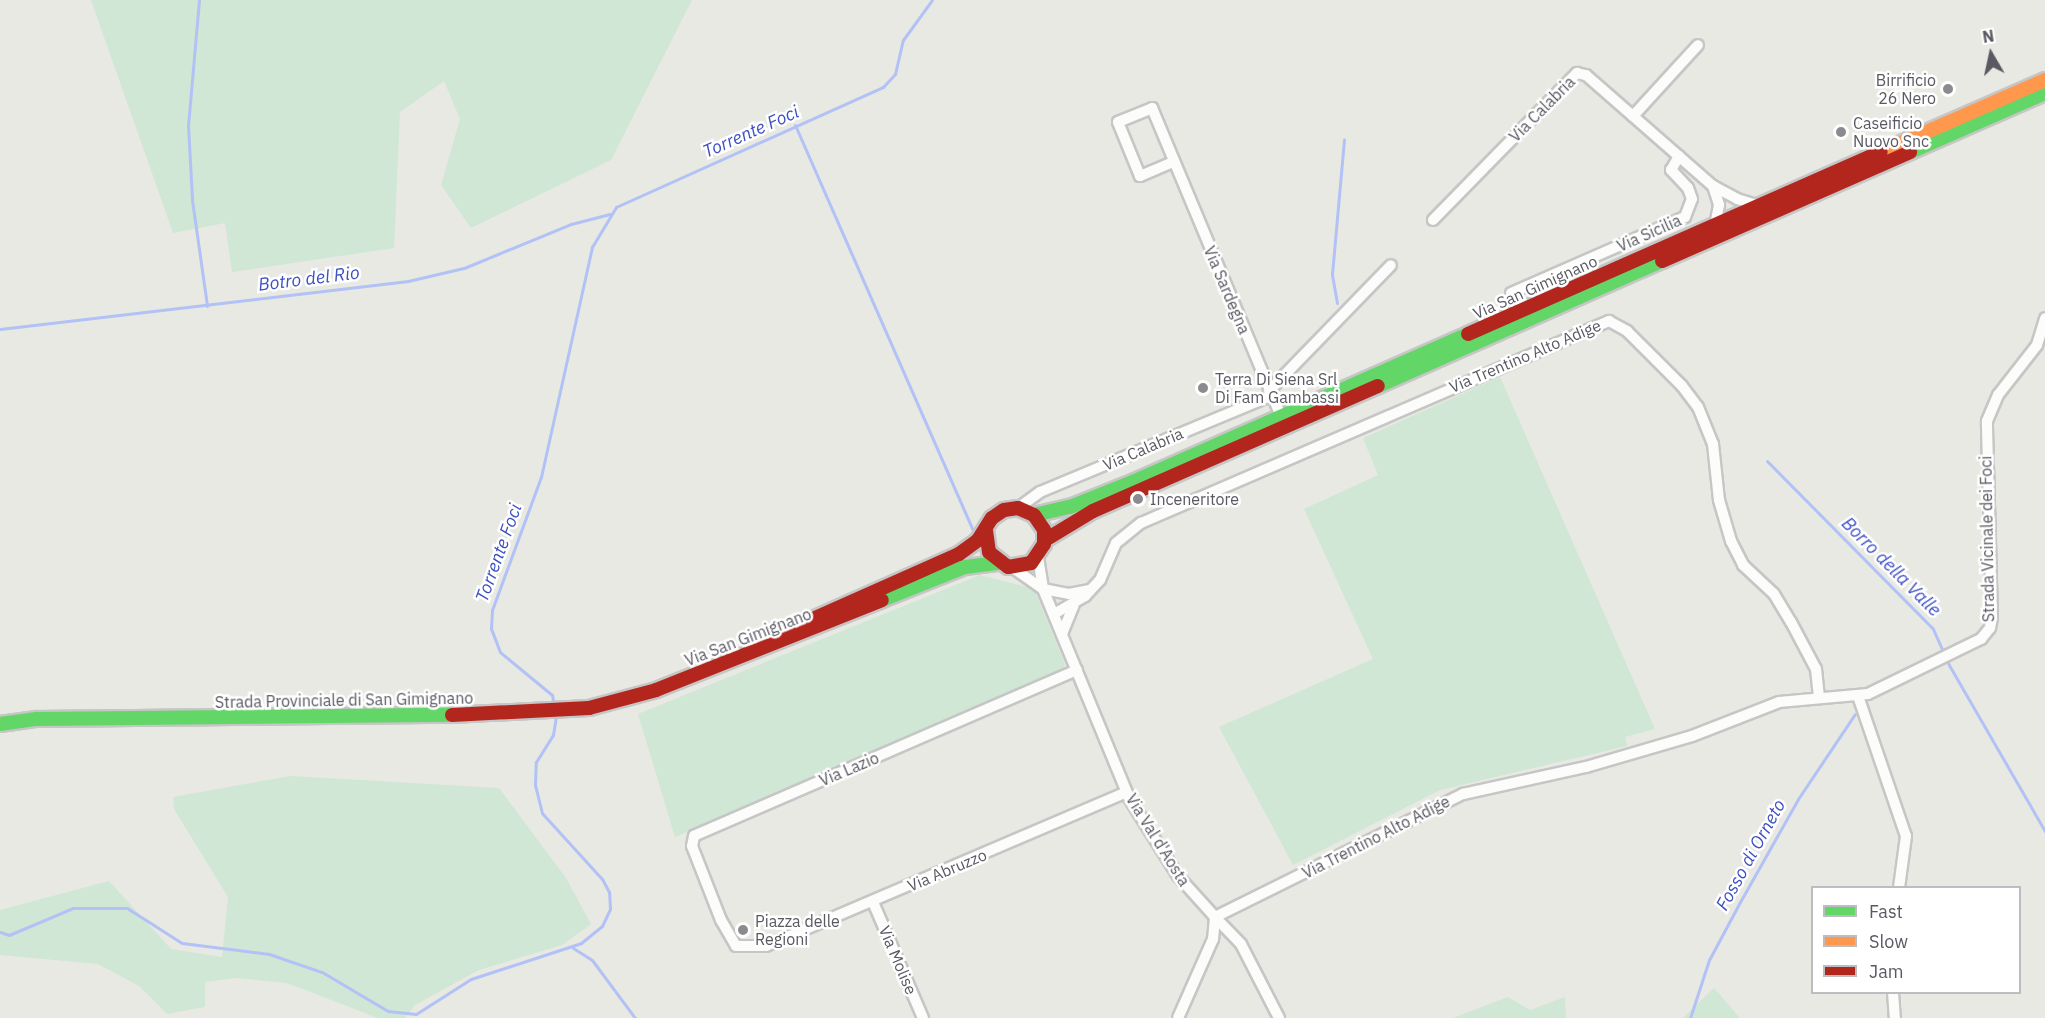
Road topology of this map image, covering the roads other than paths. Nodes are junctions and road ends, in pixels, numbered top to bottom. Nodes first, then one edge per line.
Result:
1 (1698, 45) dead end
2 (2045, 80) edge
3 (2045, 93) edge
4 (1633, 116) junction
5 (1679, 156) junction
6 (1173, 162) junction
7 (1713, 186) junction
8 (1760, 206) junction
9 (1433, 220) dead end
10 (1715, 226) junction
11 (1391, 265) dead end
12 (1511, 292) dead end
13 (2045, 318) edge
14 (1270, 393) junction
15 (1281, 417) junction
16 (1018, 508) junction
17 (1034, 515) junction
18 (986, 531) junction
19 (1045, 540) junction
20 (1038, 557) junction
21 (999, 563) junction
22 (1013, 567) junction
23 (1043, 589) junction
24 (1091, 590) junction
25 (1069, 594) junction
26 (1074, 605) junction
27 (1052, 610) junction
28 (1062, 634) junction
29 (1077, 670) junction
30 (684, 679) junction
31 (1858, 696) junction
32 (1819, 698) junction
33 (0, 724) edge
34 (1127, 792) junction
35 (1899, 886) edge
36 (873, 902) junction
37 (1215, 918) junction
38 (766, 946) joint
39 (1893, 994) edge
40 (923, 1018) edge
41 (1178, 1018) edge
42 (1279, 1018) edge
43 (1895, 1018) edge

1 - 4 street
2 - 8 main road, Via San Gimignano
3 - 19 main road, Via San Gimignano
4 - 5 street, Via Calabria
4 - 9 street, Via Calabria
5 - 7 street, Via Calabria
5 - 12 street, Via Sicilia
6 - 6 street, Via Sardegna
6 - 14 street, Via Sardegna
7 - 8 street, Via Calabria
7 - 10 street
8 - 10 main road, Via San Gimignano
10 - 15 main road, Via San Gimignano
11 - 14 street, Via Calabria
13 - 31 street, Strada Vicinale dei Foci
14 - 15 street, Via Sardegna
14 - 16 street, Via Calabria
15 - 17 main road, Via San Gimignano
16 - 17 main road
16 - 18 main road, Via San Gimignano
17 - 19 main road
18 - 21 main road
18 - 30 main road, Via San Gimignano
19 - 20 main road
20 - 22 main road
20 - 23 street, Via Val d'Aosta
21 - 22 main road, Via San Gimignano
21 - 30 main road, Via San Gimignano
22 - 23 street, Via Val d'Aosta
23 - 25 street
23 - 27 street, Via Val d'Aosta
24 - 25 street
24 - 26 street, Via Trentino Alto Adige
24 - 32 street, Via Trentino Alto Adige
25 - 27 street
26 - 27 street, Via Trentino Alto Adige
26 - 28 street, Via Trentino Alto Adige
27 - 28 street, Via Val d'Aosta
28 - 29 street, Via Val d'Aosta
29 - 34 street, Via Val d'Aosta
29 - 38 street, Via Lazio
30 - 33 main road, Strada Provinciale di San Gimignano
31 - 32 street, Via Trentino Alto Adige
31 - 35 street
32 - 37 street, Via Trentino Alto Adige
34 - 36 street, Via Abruzzo
34 - 37 street, Via Val d'Aosta
36 - 38 street, Via Abruzzo
36 - 40 street, Via Molise
37 - 41 street
37 - 42 street, Via Val d'Aosta
39 - 43 street

